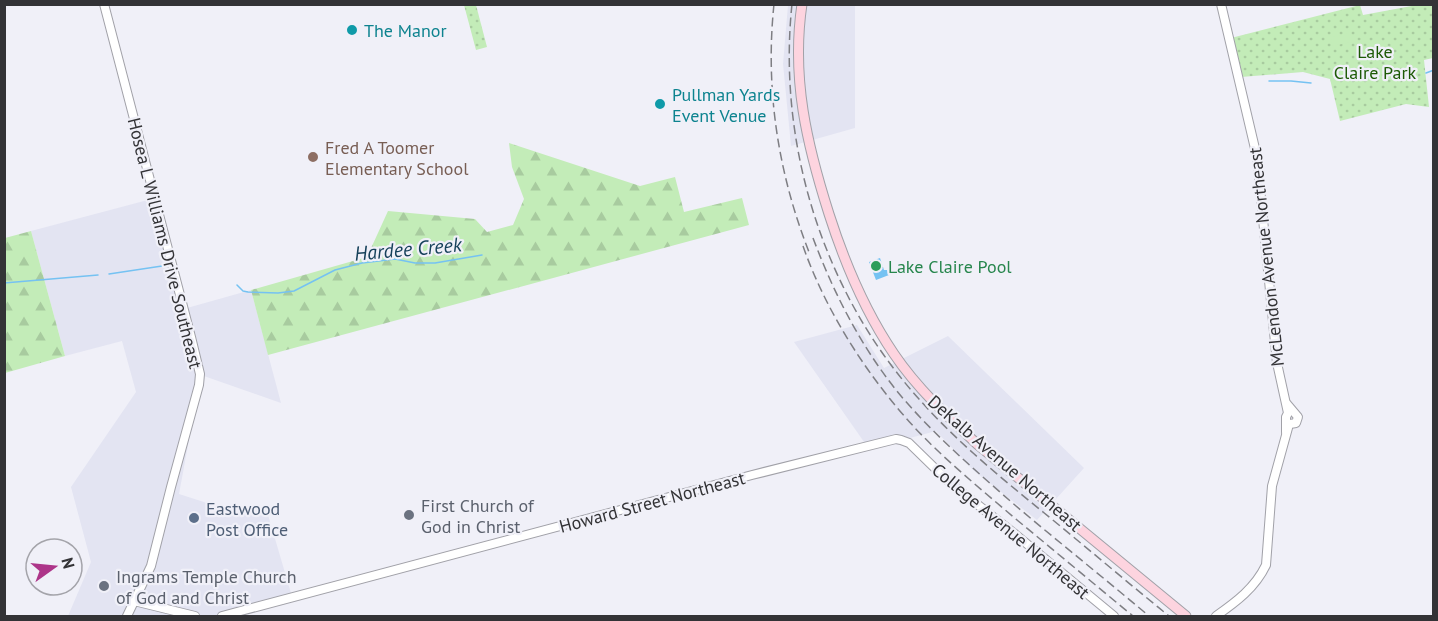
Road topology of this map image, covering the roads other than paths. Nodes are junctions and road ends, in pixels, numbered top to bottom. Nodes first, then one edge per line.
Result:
1 (104, 4) edge
2 (802, 4) edge
3 (1221, 4) edge
4 (909, 443) joint
5 (134, 601) junction
6 (127, 616) edge
7 (195, 616) edge
8 (222, 616) edge
9 (1114, 616) edge
10 (1186, 616) edge
11 (1216, 616) edge

1 - 5 street, Hosea L Williams Drive Southeast
2 - 10 main road, DeKalb Avenue Northeast
3 - 11 street, McLendon Avenue Northeast
4 - 8 street, Howard Street Northeast
4 - 9 street, College Avenue Northeast
5 - 6 street, Hosea L Williams Drive Southeast
5 - 7 street

